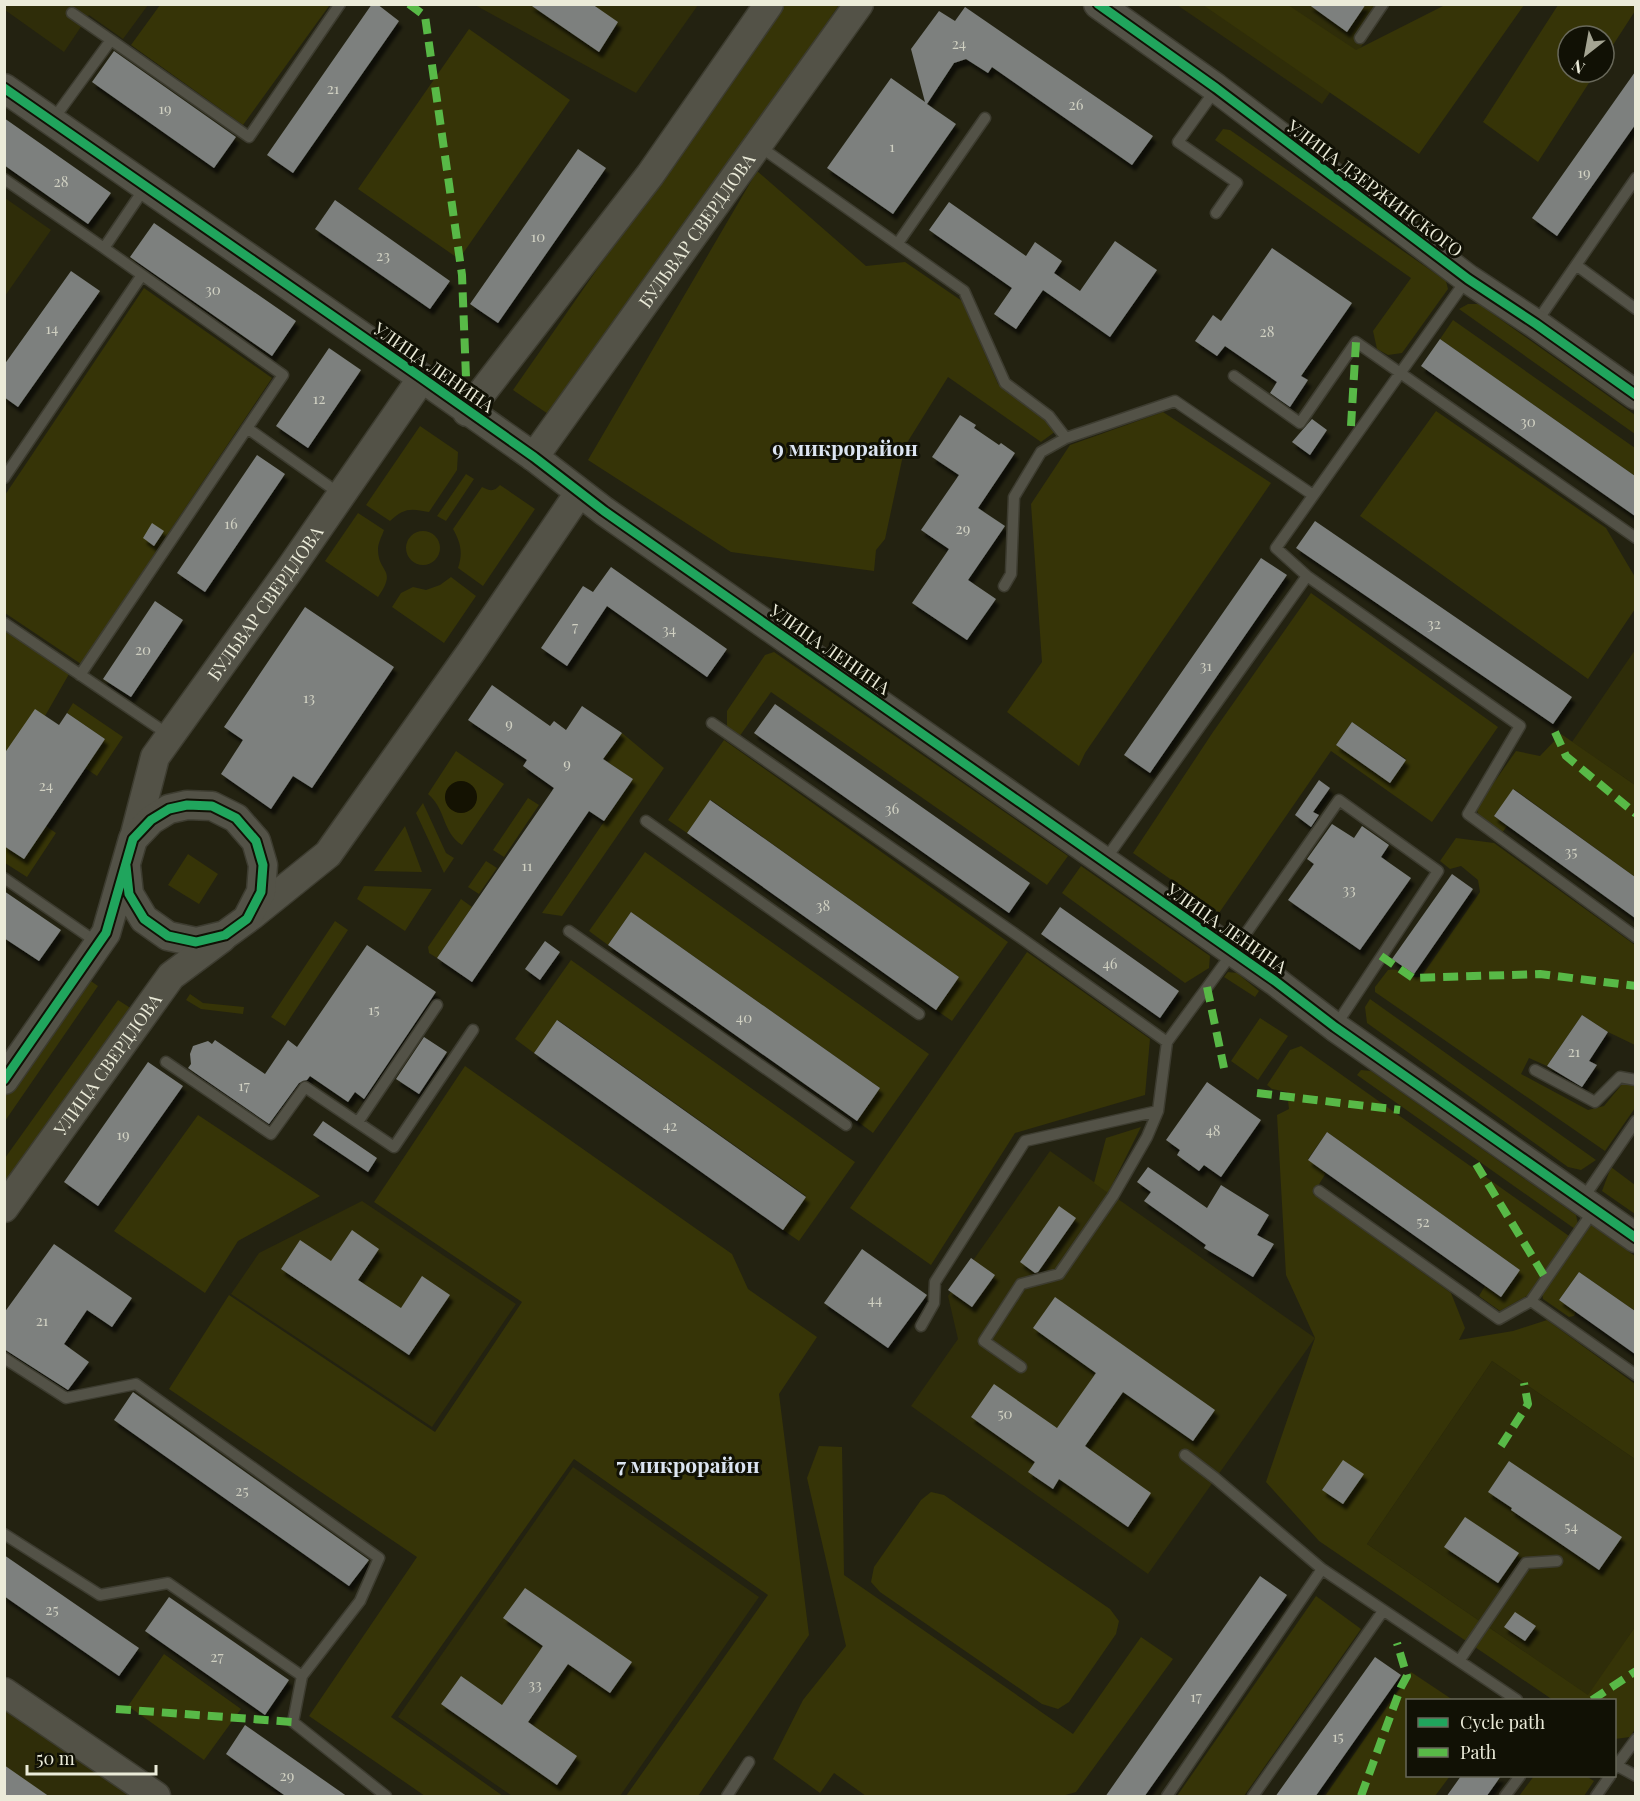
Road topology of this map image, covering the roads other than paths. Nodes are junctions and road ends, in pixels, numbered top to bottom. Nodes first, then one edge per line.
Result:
1 (340, 4) edge
2 (769, 4) edge
3 (860, 4) edge
4 (1098, 4) edge
5 (1383, 4) edge
6 (72, 13) dead end
7 (1360, 38) dead end
8 (111, 40) junction
9 (4, 88) edge
10 (1216, 88) junction
11 (985, 118) dead end
12 (52, 122) junction
13 (758, 145) junction
14 (1635, 178) edge
15 (4, 179) edge
16 (146, 186) junction
17 (1216, 213) dead end
18 (898, 243) junction
19 (104, 248) junction
20 (1576, 265) junction
21 (142, 275) junction
22 (1467, 279) junction
23 (1635, 309) edge
24 (1536, 324) junction
25 (1401, 374) junction
26 (1234, 376) dead end
27 (422, 378) junction
28 (1635, 395) edge
29 (467, 412) junction
30 (247, 428) junction
31 (1066, 438) junction
32 (534, 457) junction
33 (4, 478) edge
34 (579, 493) junction
35 (341, 495) junction
36 (1312, 495) junction
37 (1635, 538) edge
38 (1307, 576) junction
39 (1004, 586) dead end
40 (4, 624) edge
41 (80, 675) junction
42 (712, 723) dead end
43 (170, 735) junction
44 (646, 821) dead end
45 (130, 853) junction
46 (1103, 862) junction
47 (4, 878) edge
48 (236, 927) junction
49 (569, 931) dead end
50 (1635, 937) edge
51 (99, 943) junction
52 (1233, 952) junction
53 (437, 1005) dead end
54 (920, 1014) dead end
55 (1335, 1027) junction
56 (473, 1030) dead end
57 (1167, 1042) junction
58 (166, 1062) dead end
59 (1534, 1070) dead end
60 (4, 1080) edge
61 (1635, 1080) edge
62 (1158, 1112) junction
63 (1635, 1121) edge
64 (358, 1122) junction
65 (846, 1125) dead end
66 (1319, 1191) dead end
67 (1589, 1205) junction
68 (4, 1208) edge
69 (1635, 1238) edge
70 (1531, 1301) junction
71 (921, 1326) dead end
72 (4, 1358) edge
73 (1021, 1367) dead end
74 (1635, 1375) edge
75 (1185, 1455) dead end
76 (4, 1534) edge
77 (1557, 1561) dead end
78 (1322, 1569) junction
79 (1383, 1611) junction
80 (1459, 1661) junction
81 (302, 1676) junction
82 (4, 1692) edge
83 (1514, 1699) edge
84 (1635, 1739) edge
85 (749, 1762) dead end
86 (1616, 1765) edge
87 (1616, 1766) edge
88 (1635, 1776) edge
89 (1519, 1777) edge
90 (1609, 1777) edge
91 (156, 1797) edge
92 (386, 1797) edge
93 (727, 1797) edge
94 (1167, 1797) edge
95 (1253, 1797) edge
96 (1505, 1797) edge
97 (1596, 1797) edge

1 - 8 lane
2 - 29 street
3 - 13 street, БУЛЬВАР СВЕРДЛОВА
4 - 10 street, УЛИЦА ДЗЕРЖИНСКОГО
5 - 7 lane
6 - 8 lane
8 - 12 lane
9 - 12 street, УЛИЦА ЛЕНИНА
10 - 17 lane
10 - 22 street, УЛИЦА ДЗЕРЖИНСКОГО
11 - 18 lane
12 - 16 street, УЛИЦА ЛЕНИНА
13 - 18 lane
13 - 32 street, БУЛЬВАР СВЕРДЛОВА
14 - 20 lane
15 - 19 lane
16 - 19 lane
16 - 27 street, УЛИЦА ЛЕНИНА
18 - 31 lane
19 - 21 lane
20 - 23 lane
20 - 24 lane
21 - 30 lane
21 - 33 lane
22 - 24 street, УЛИЦА ДЗЕРЖИНСКОГО
22 - 25 lane
24 - 28 street, УЛИЦА ДЗЕРЖИНСКОГО
25 - 26 lane
25 - 36 lane
25 - 37 lane
27 - 29 street, УЛИЦА ЛЕНИНА
27 - 35 street, БУЛЬВАР СВЕРДЛОВА
29 - 32 street, УЛИЦА ЛЕНИНА
30 - 35 lane
30 - 41 lane
31 - 36 lane
31 - 39 lane
32 - 34 street, УЛИЦА ЛЕНИНА
34 - 46 street, УЛИЦА ЛЕНИНА
34 - 48 street
35 - 43 street, БУЛЬВАР СВЕРДЛОВА
36 - 38 lane
38 - 46 lane
38 - 50 lane
40 - 41 lane
41 - 43 lane
42 - 57 lane
43 - 45 street, БУЛЬВАР СВЕРДЛОВА
44 - 54 lane
45 - 48 street
45 - 48 street
45 - 51 street
46 - 52 street, УЛИЦА ЛЕНИНА
47 - 51 lane
48 - 68 street, УЛИЦА СВЕРДЛОВА
49 - 65 lane
51 - 60 street
52 - 55 street, УЛИЦА ЛЕНИНА
52 - 55 lane
52 - 57 lane
53 - 64 lane
55 - 67 street, УЛИЦА ЛЕНИНА
56 - 64 lane
57 - 62 lane
58 - 64 lane
59 - 61 lane
62 - 71 lane
62 - 73 lane
63 - 67 lane
66 - 70 lane
67 - 69 street, УЛИЦА ЛЕНИНА
67 - 70 lane
70 - 74 lane
72 - 81 lane
75 - 78 lane
76 - 81 lane
77 - 80 lane
78 - 79 lane
78 - 94 lane
79 - 80 lane
79 - 95 lane
80 - 83 lane
81 - 92 lane
82 - 91 street
84 - 86 lane
85 - 93 lane
87 - 88 lane
89 - 96 lane
90 - 97 lane

